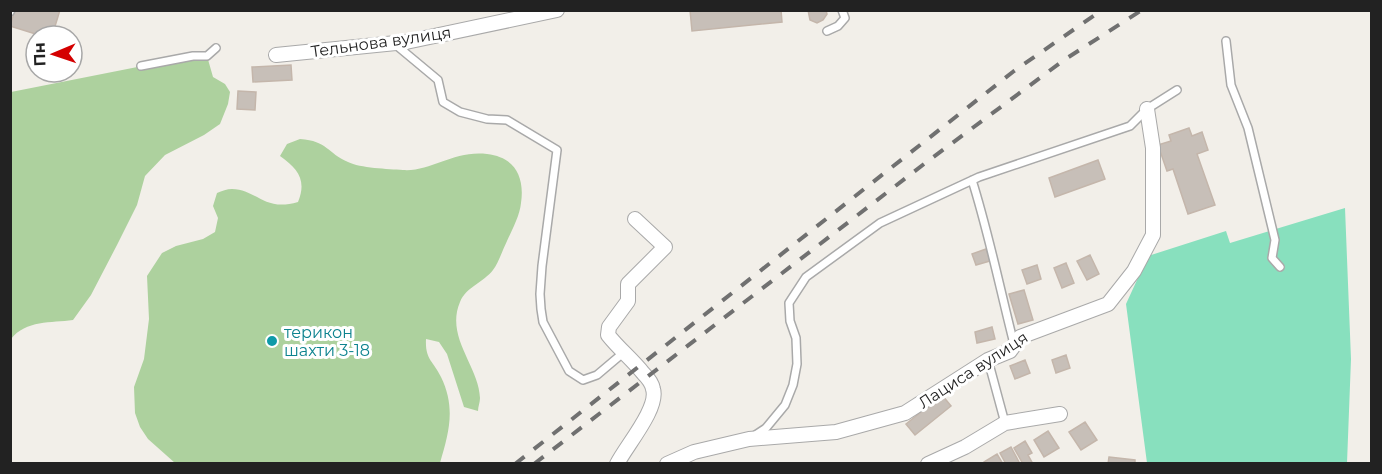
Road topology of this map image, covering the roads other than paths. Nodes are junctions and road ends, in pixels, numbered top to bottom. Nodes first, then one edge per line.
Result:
1 (557, 10) edge
2 (842, 10) edge
3 (519, 15) edge
4 (827, 31) dead end
5 (1226, 41) dead end
6 (394, 43) junction
7 (216, 48) dead end
8 (276, 56) dead end
9 (141, 66) dead end
10 (1177, 90) dead end
11 (1147, 109) junction
12 (972, 180) junction
13 (635, 219) dead end
14 (1280, 267) dead end
15 (1014, 344) junction
16 (623, 353) junction
17 (988, 360) junction
18 (1060, 414) dead end
19 (1005, 423) junction
20 (749, 440) junction
21 (617, 464) edge
22 (667, 464) edge
23 (928, 464) edge

1 - 3 street, Тельнова вулиця
2 - 4 lane
3 - 6 street, Тельнова вулиця
5 - 14 lane
6 - 8 street, Тельнова вулиця
6 - 16 lane
7 - 9 lane
10 - 11 lane
11 - 12 lane
11 - 15 street, Лациса вулиця
12 - 15 lane
12 - 20 lane
13 - 16 street
15 - 17 street, Лациса вулиця
16 - 21 street
17 - 19 lane
17 - 20 street, Лациса вулиця
18 - 19 street
19 - 23 street
20 - 22 street, Лациса вулиця

